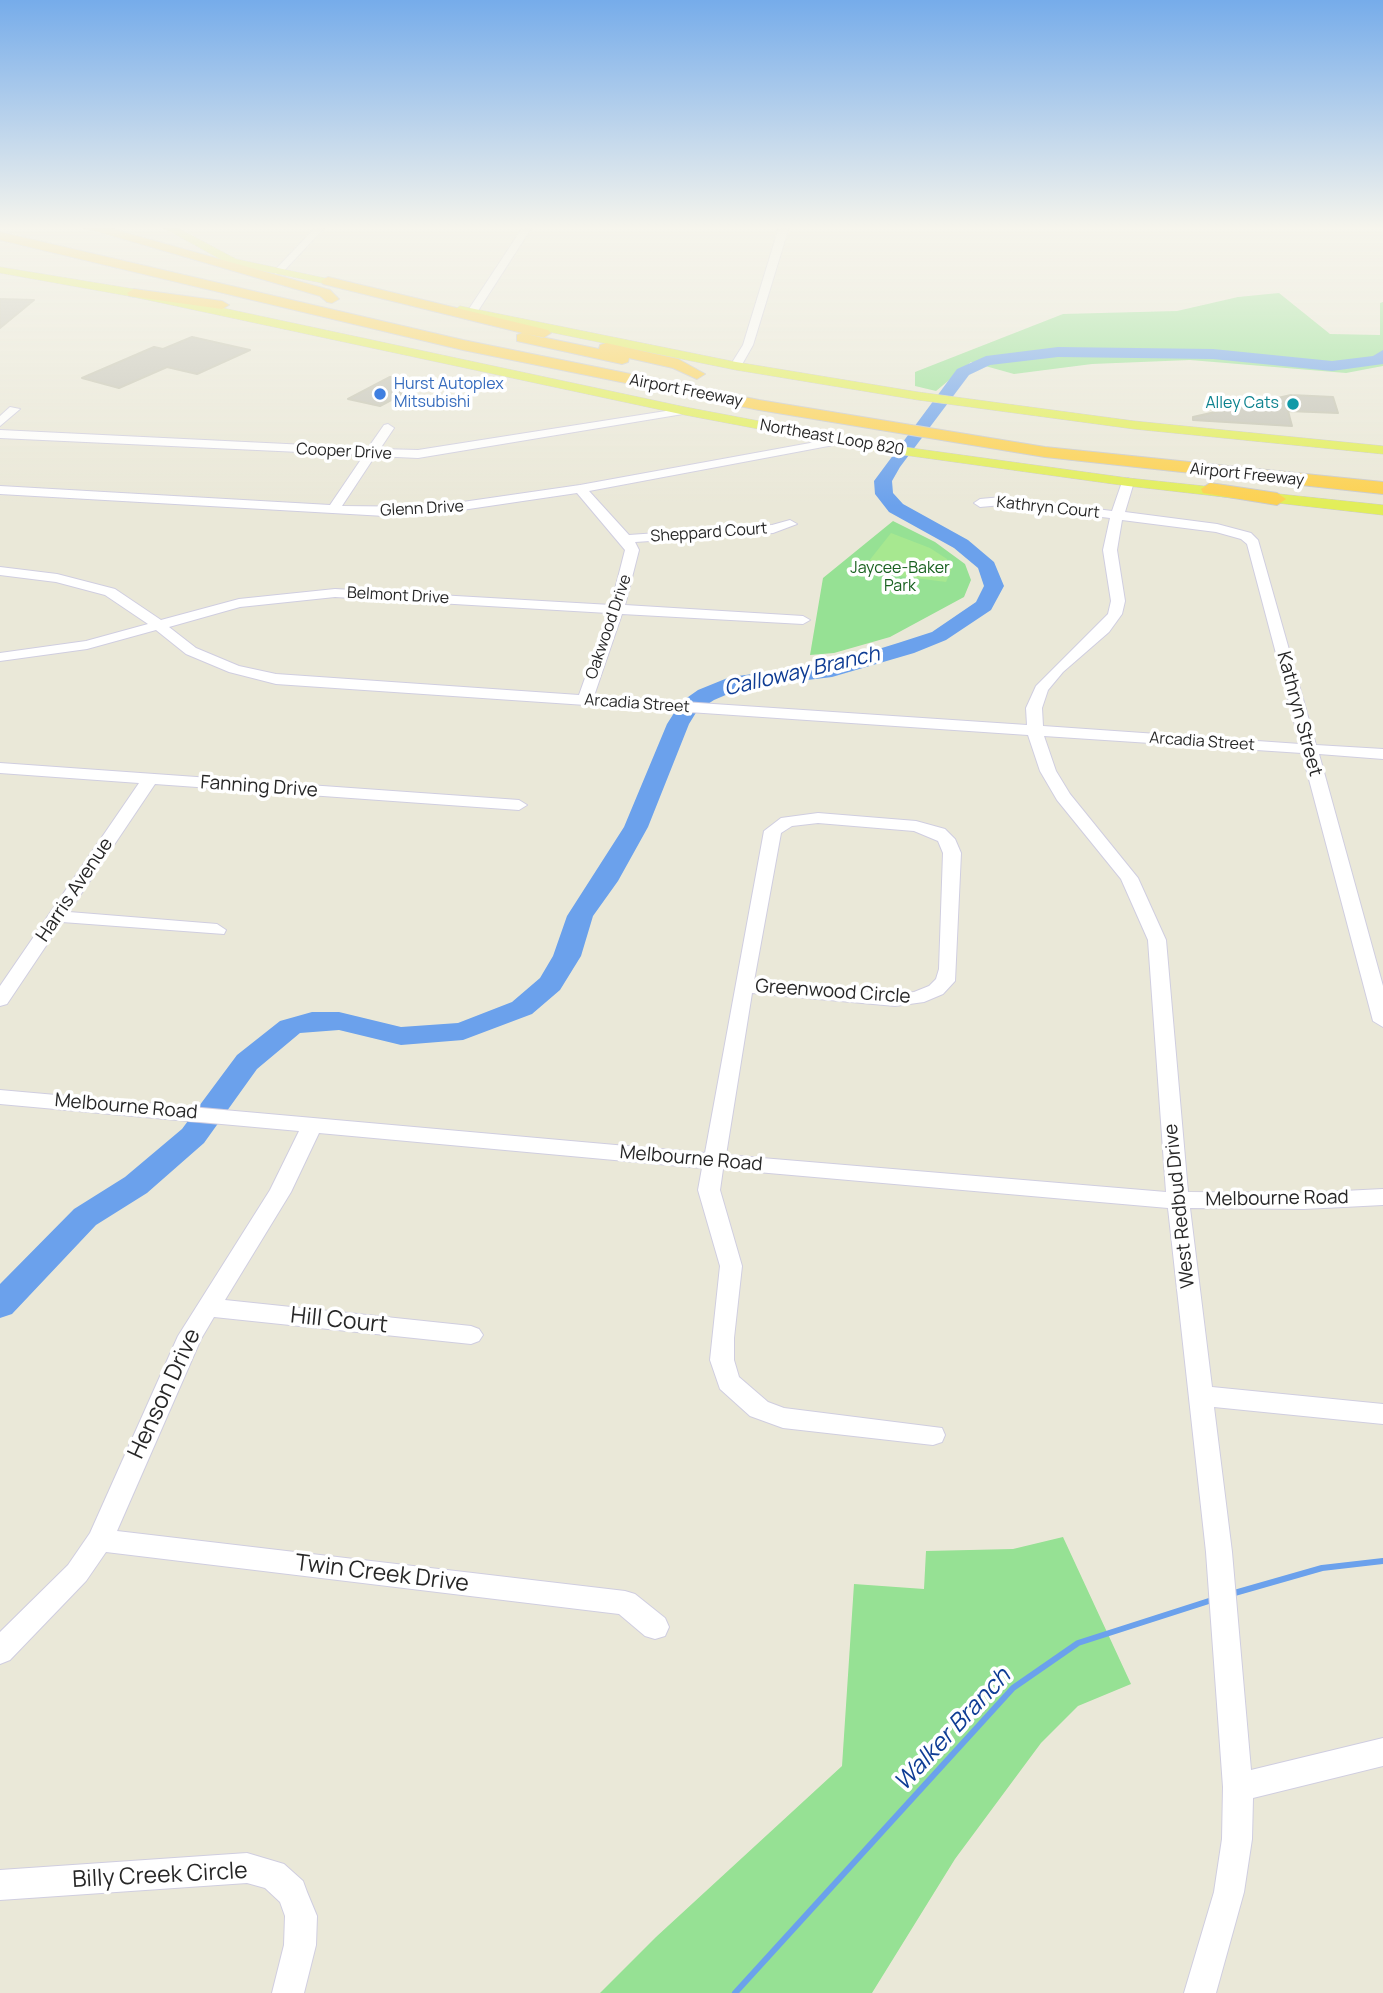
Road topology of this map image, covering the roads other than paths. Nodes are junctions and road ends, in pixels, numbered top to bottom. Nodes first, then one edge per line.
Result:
1 (260, 320) edge
2 (305, 320) edge
3 (356, 320) edge
4 (434, 320) edge
5 (491, 320) edge
6 (511, 320) edge
7 (755, 320) edge
8 (463, 345) junction
9 (736, 366) junction
10 (697, 374) junction
11 (14, 409) dead end
12 (685, 411) junction
13 (0, 422) edge
14 (388, 428) dead end
15 (1016, 429) dead end
16 (0, 434) edge
17 (1070, 436) dead end
18 (882, 437) junction
19 (839, 440) junction
20 (942, 447) junction
21 (1383, 450) edge
22 (373, 453) junction
23 (1382, 475) edge
24 (1128, 482) junction
25 (580, 489) junction
26 (0, 490) edge
27 (1277, 499) junction
28 (981, 503) dead end
29 (334, 509) junction
30 (1383, 510) edge
31 (1116, 515) junction
32 (790, 524) dead end
33 (626, 539) junction
34 (0, 571) edge
35 (617, 609) junction
36 (803, 620) dead end
37 (157, 625) junction
38 (0, 657) edge
39 (584, 701) junction
40 (1035, 731) junction
41 (1309, 749) junction
42 (1383, 754) edge
43 (0, 768) edge
44 (149, 780) junction
45 (519, 805) dead end
46 (57, 916) junction
47 (217, 930) dead end
48 (744, 986) junction
49 (0, 1000) edge
50 (1383, 1021) edge
51 (0, 1097) edge
52 (313, 1124) junction
53 (715, 1161) junction
54 (1383, 1197) edge
55 (1178, 1200) junction
56 (207, 1307) junction
57 (471, 1335) dead end
58 (1200, 1396) junction
59 (1383, 1414) edge
60 (933, 1435) dead end
61 (100, 1540) junction
62 (655, 1627) dead end
63 (0, 1651) edge
64 (1383, 1752) edge
65 (1238, 1787) junction
66 (0, 1885) edge
67 (288, 1993) edge
68 (1200, 1993) edge

1 - 12 main road, Northeast Loop 820
2 - 8 highway
3 - 8 highway, Airport Freeway
4 - 10 highway, Airport Freeway
5 - 10 highway
6 - 9 main road
7 - 9 street
8 - 18 highway, Airport Freeway
9 - 21 main road
10 - 15 highway, Airport Freeway
11 - 13 street
12 - 19 main road, Northeast Loop 820
12 - 22 street, Cooper Drive
14 - 22 street
16 - 22 street, Cooper Drive
17 - 23 highway, Airport Freeway
18 - 19 main road, Northeast Loop 820
18 - 20 highway, Airport Freeway
19 - 25 street, Glenn Drive
20 - 23 highway, Airport Freeway
20 - 24 main road
20 - 27 highway
22 - 29 street
24 - 27 main road
24 - 31 street, West Redbud Drive
25 - 29 street, Glenn Drive
25 - 33 street
26 - 29 street, Glenn Drive
27 - 30 main road
28 - 31 street, Kathryn Court
31 - 40 street, West Redbud Drive
31 - 41 street, Kathryn Street
32 - 33 street, Sheppard Court
33 - 35 street, Oakwood Drive
34 - 37 street, Arcadia Street
35 - 36 street, Belmont Drive
35 - 37 street, Belmont Drive
35 - 39 street, Oakwood Drive
37 - 38 street, Belmont Drive
37 - 39 street, Arcadia Street
39 - 40 street, Arcadia Street
40 - 41 street, Arcadia Street
40 - 55 street, West Redbud Drive
41 - 42 street, Arcadia Street
41 - 50 street, Kathryn Street
43 - 44 street, Fanning Drive
44 - 45 street, Fanning Drive
44 - 46 street, Harris Avenue
46 - 47 street
46 - 49 street, Harris Avenue
48 - 48 street, Greenwood Circle
48 - 53 street
51 - 52 street, Melbourne Road
52 - 53 street, Melbourne Road
52 - 56 street, Henson Drive
53 - 55 street, Melbourne Road
53 - 60 street
54 - 55 street, Melbourne Road
55 - 58 street, West Redbud Drive
56 - 57 street, Hill Court
56 - 61 street, Henson Drive
58 - 59 street
58 - 65 street, West Redbud Drive
61 - 62 street, Twin Creek Drive
61 - 63 street, Henson Drive
64 - 65 street
65 - 68 street, West Redbud Drive
66 - 67 street, Billy Creek Circle

